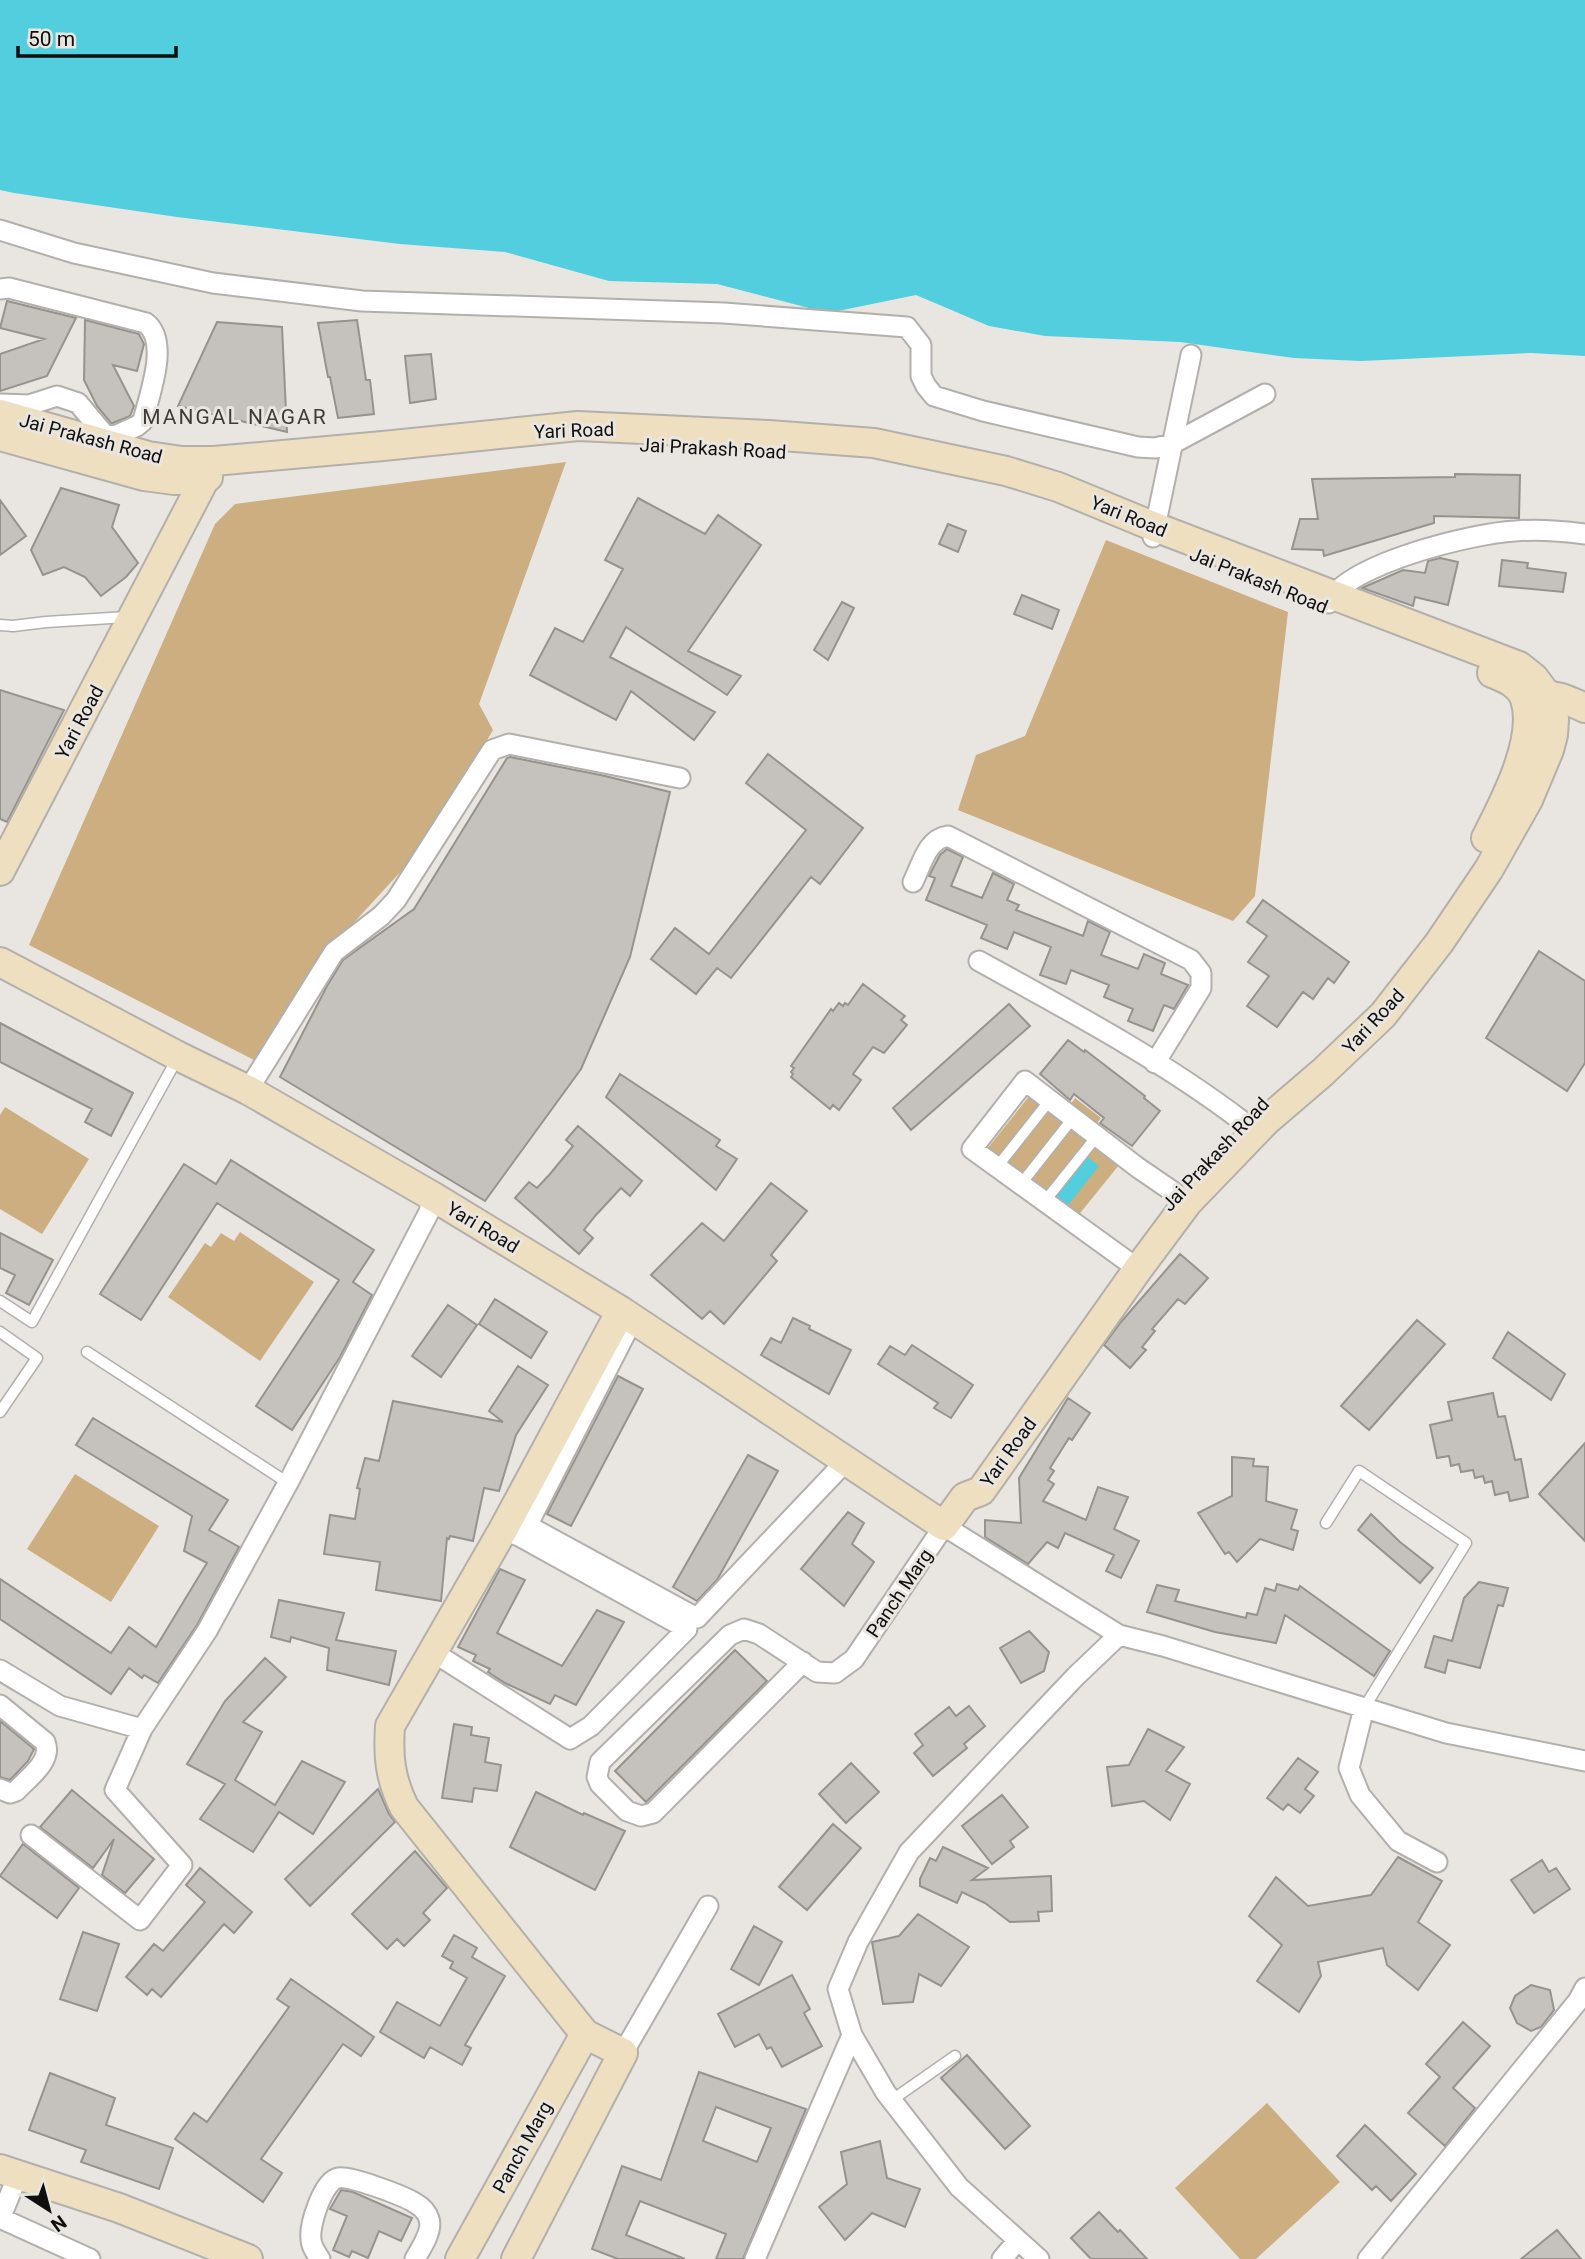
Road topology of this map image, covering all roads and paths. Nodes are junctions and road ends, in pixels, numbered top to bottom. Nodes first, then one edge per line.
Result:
1 (0, 230) edge
2 (0, 289) edge
3 (1191, 355) dead end
4 (1265, 394) dead end
5 (66, 399) junction
6 (0, 404) edge
7 (0, 414) edge
8 (57, 430) junction
9 (0, 436) edge
10 (1172, 444) junction
11 (210, 469) junction
12 (1154, 533) junction
13 (1585, 534) edge
14 (1329, 601) junction
15 (134, 616) junction
16 (0, 625) edge
17 (1536, 696) junction
18 (1585, 708) edge
19 (680, 778) dead end
20 (0, 871) edge
21 (913, 881) dead end
22 (979, 961) dead end
23 (0, 962) edge
24 (178, 1056) junction
25 (1155, 1063) junction
26 (248, 1090) junction
27 (1050, 1100) junction
28 (1073, 1118) junction
29 (1242, 1121) junction
30 (1097, 1136) junction
31 (997, 1167) junction
32 (1021, 1184) junction
33 (432, 1196) junction
34 (1182, 1198) junction
35 (1045, 1201) junction
36 (1131, 1264) junction
37 (0, 1301) edge
38 (627, 1315) junction
39 (0, 1332) edge
40 (87, 1352) dead end
41 (0, 1412) edge
42 (846, 1461) junction
43 (288, 1483) junction
44 (965, 1497) joint
45 (514, 1523) junction
46 (1326, 1523) dead end
47 (944, 1527) junction
48 (1119, 1635) junction
49 (433, 1652) junction
50 (803, 1662) junction
51 (0, 1672) edge
52 (0, 1705) edge
53 (1364, 1708) junction
54 (142, 1729) junction
55 (1585, 1761) edge
56 (0, 1789) edge
57 (31, 1835) dead end
58 (1437, 1862) dead end
59 (708, 1906) dead end
60 (1585, 1988) edge
61 (585, 2034) junction
62 (852, 2035) junction
63 (623, 2053) junction
64 (955, 2056) dead end
65 (892, 2100) junction
66 (9, 2172) edge
67 (0, 2218) edge
68 (1018, 2240) junction
69 (198, 2250) edge
70 (90, 2259) edge
71 (248, 2259) edge
72 (320, 2259) edge
73 (416, 2259) edge
74 (460, 2259) edge
75 (516, 2259) edge
76 (755, 2259) edge
77 (1002, 2259) edge
78 (1039, 2259) edge
79 (1368, 2259) edge

1 - 10 street
2 - 5 street
3 - 10 street
4 - 10 street
5 - 6 street
5 - 8 street
7 - 8 main road, Jai Prakash Road
8 - 11 main road, Jai Prakash Road
9 - 11 main road, Jai Prakash Road
10 - 12 street
11 - 12 main road, Jai Prakash Road
11 - 15 main road, Yari Road
12 - 14 main road, Jai Prakash Road
13 - 14 street
14 - 17 main road, Jai Prakash Road
15 - 16 lane
15 - 20 main road, Yari Road
17 - 18 main road
17 - 29 main road, Jai Prakash Road
17 - 34 main road, Yari Road
19 - 26 street
21 - 25 street
22 - 25 street
23 - 24 main road, Yari Road
24 - 26 main road, Yari Road
24 - 37 lane
25 - 29 street
26 - 33 main road, Yari Road
27 - 28 street
27 - 31 lane
27 - 31 street
28 - 30 street
28 - 32 lane
29 - 34 main road, Jai Prakash Road
30 - 34 street
30 - 35 lane
31 - 32 street
32 - 35 street
33 - 38 main road, Yari Road
33 - 43 street
34 - 36 main road, Jai Prakash Road
35 - 36 street
36 - 44 main road, Jai Prakash Road
38 - 42 main road, Yari Road
38 - 45 main road
39 - 41 lane
40 - 43 lane
42 - 45 street
42 - 47 main road, Yari Road
43 - 54 street
44 - 47 main road, Yari Road
45 - 49 main road
45 - 49 street
46 - 53 lane
47 - 48 street
47 - 50 street, Panch Marg
48 - 53 street
48 - 62 street
49 - 61 main road
50 - 50 street
51 - 54 street
52 - 56 street
53 - 55 street
53 - 58 street
54 - 57 street
59 - 63 street
60 - 79 street
61 - 63 main road
61 - 74 main road, Panch Marg
62 - 65 street
62 - 76 street
63 - 75 main road
64 - 65 lane
65 - 68 street
66 - 67 street
66 - 69 main road
67 - 70 street
68 - 77 street
68 - 78 street
69 - 71 main road
72 - 73 street

